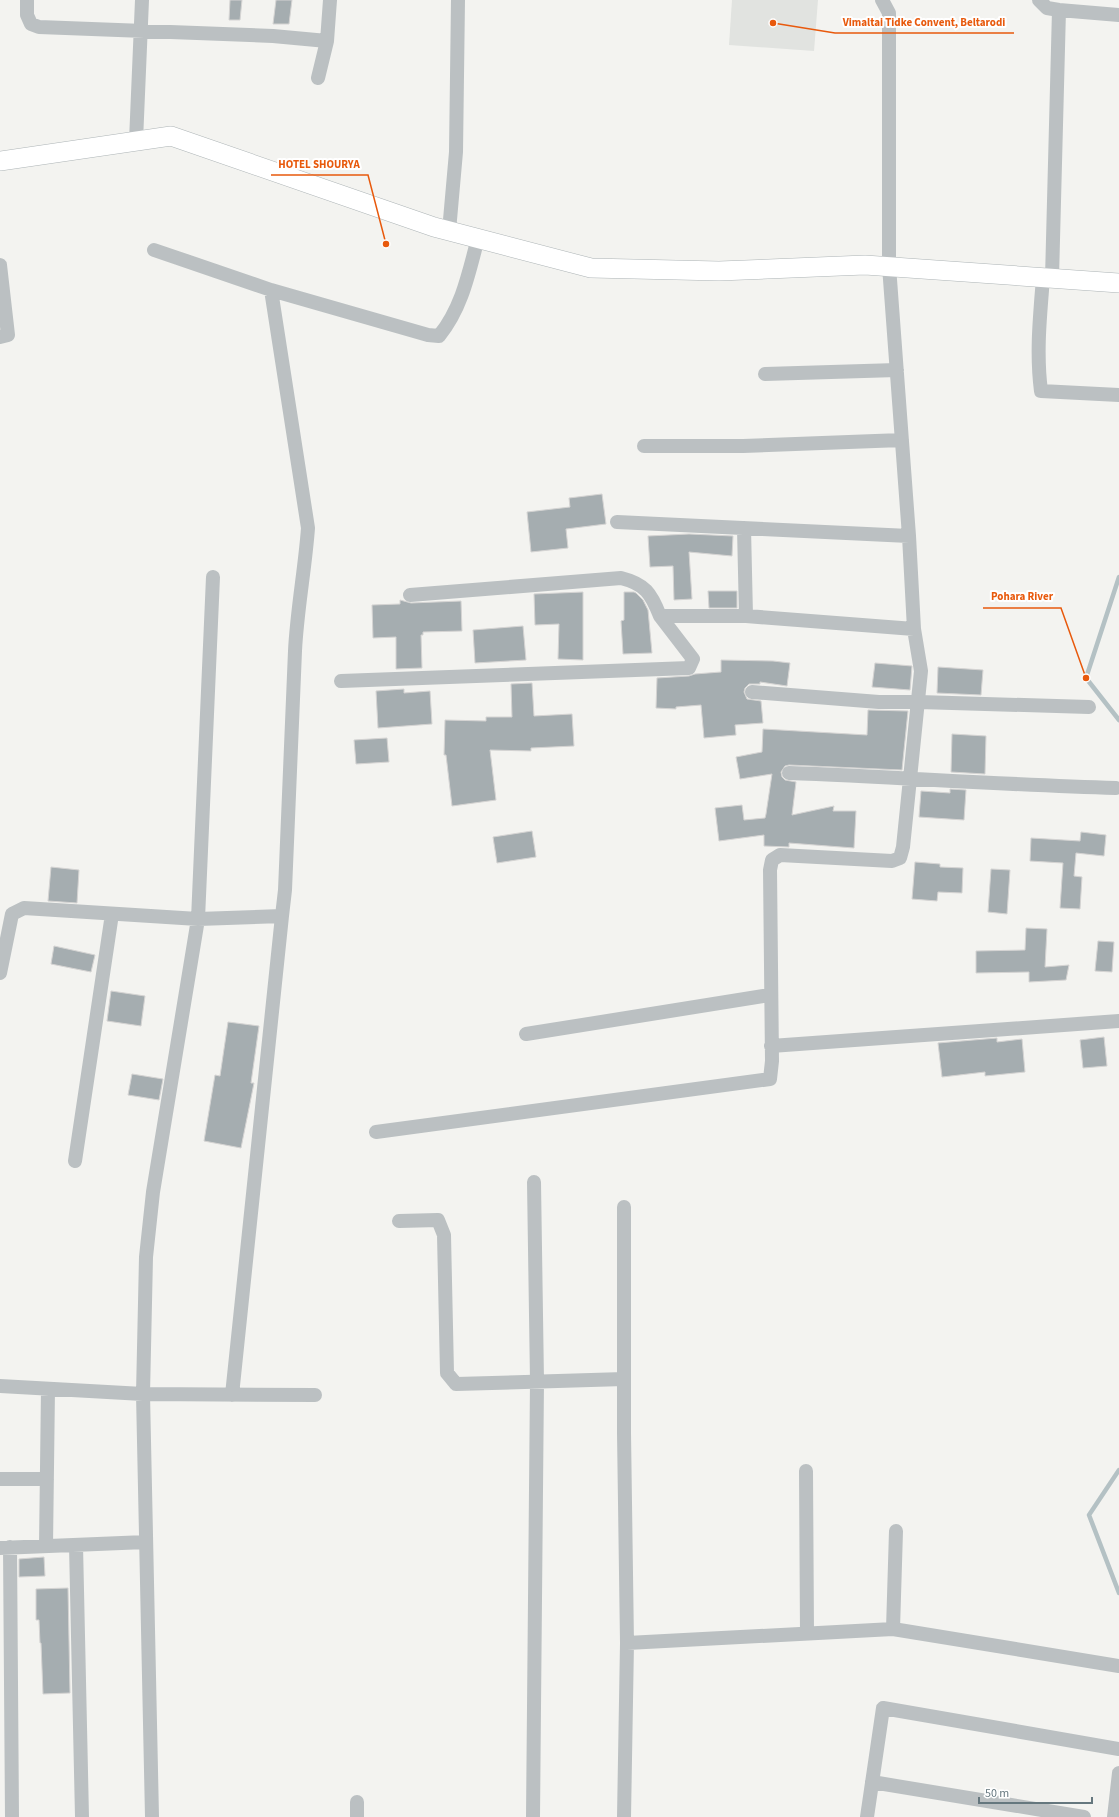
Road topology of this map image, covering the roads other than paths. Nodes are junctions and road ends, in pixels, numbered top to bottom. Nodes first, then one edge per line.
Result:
1 (28, 0) edge
2 (142, 0) edge
3 (330, 0) edge
4 (458, 0) edge
5 (882, 0) edge
6 (1039, 0) edge
7 (1059, 10) junction
8 (1119, 15) edge
9 (140, 31) junction
10 (326, 41) junction
11 (318, 78) dead end
12 (136, 141) junction
13 (0, 161) edge
14 (448, 231) junction
15 (478, 238) junction
16 (154, 250) dead end
17 (0, 265) edge
18 (889, 266) junction
19 (1048, 278) junction
20 (1119, 283) edge
21 (271, 290) junction
22 (0, 337) edge
23 (897, 370) junction
24 (765, 374) dead end
25 (1119, 395) edge
26 (902, 440) junction
27 (644, 446) dead end
28 (617, 522) dead end
29 (744, 528) junction
30 (909, 536) junction
31 (213, 576) dead end
32 (410, 595) dead end
33 (660, 616) junction
34 (746, 616) junction
35 (914, 629) junction
36 (341, 681) dead end
37 (752, 692) dead end
38 (919, 702) junction
39 (1089, 707) dead end
40 (789, 772) dead end
41 (911, 778) junction
42 (1116, 788) dead end
43 (112, 914) junction
44 (282, 916) junction
45 (198, 919) junction
46 (0, 973) edge
47 (770, 995) junction
48 (1119, 1021) edge
49 (526, 1034) dead end
50 (771, 1046) junction
51 (376, 1132) dead end
52 (75, 1162) dead end
53 (534, 1182) dead end
54 (624, 1207) dead end
55 (399, 1221) dead end
56 (624, 1379) junction
57 (537, 1381) junction
58 (0, 1386) edge
59 (48, 1388) junction
60 (142, 1394) junction
61 (232, 1395) junction
62 (315, 1396) dead end
63 (806, 1471) dead end
64 (0, 1479) edge
65 (47, 1479) junction
66 (896, 1531) dead end
67 (146, 1542) junction
68 (76, 1545) junction
69 (46, 1546) junction
70 (5, 1547) edge
71 (893, 1629) junction
72 (807, 1633) junction
73 (627, 1643) junction
74 (1119, 1666) edge
75 (1119, 1749) edge
76 (1119, 1773) edge
77 (872, 1782) junction
78 (357, 1802) dead end
79 (12, 1817) edge
80 (82, 1817) edge
81 (152, 1817) edge
82 (357, 1817) edge
83 (533, 1817) edge
84 (624, 1817) edge
85 (867, 1817) edge
86 (1084, 1817) edge
87 (1114, 1817) edge

1 - 9 street
2 - 9 street
3 - 10 street
4 - 14 street
5 - 18 street
6 - 7 street
7 - 8 street
7 - 19 street
9 - 10 street
9 - 12 street
10 - 11 street
12 - 13 street
12 - 14 street
14 - 15 street
15 - 18 street
15 - 21 street
16 - 21 street
17 - 22 street
18 - 19 street
18 - 23 street
19 - 20 street
19 - 25 street
21 - 44 street
23 - 24 street
23 - 26 street
26 - 27 street
26 - 30 street
28 - 29 street
29 - 30 street
29 - 34 street
30 - 35 street
31 - 45 street
32 - 33 street
33 - 34 street
33 - 36 street
34 - 35 street
35 - 38 street
37 - 38 street
38 - 39 street
38 - 41 street
40 - 41 street
41 - 42 street
41 - 47 street
43 - 45 street
43 - 46 street
43 - 52 street
44 - 45 street
44 - 61 street
45 - 60 street
47 - 49 street
47 - 50 street
48 - 50 street
50 - 51 street
53 - 57 street
54 - 56 street
55 - 57 street
56 - 57 street
56 - 73 street
57 - 83 street
58 - 59 street
59 - 60 street
59 - 65 street
60 - 61 street
60 - 67 street
61 - 62 street
63 - 72 street
64 - 65 street
65 - 69 street
66 - 71 street
67 - 68 street
67 - 81 street
68 - 69 street
68 - 80 street
69 - 70 street
70 - 79 street
71 - 72 street
71 - 74 street
72 - 73 street
73 - 84 street
75 - 77 street
76 - 87 street
77 - 85 street
77 - 86 street
78 - 82 street

